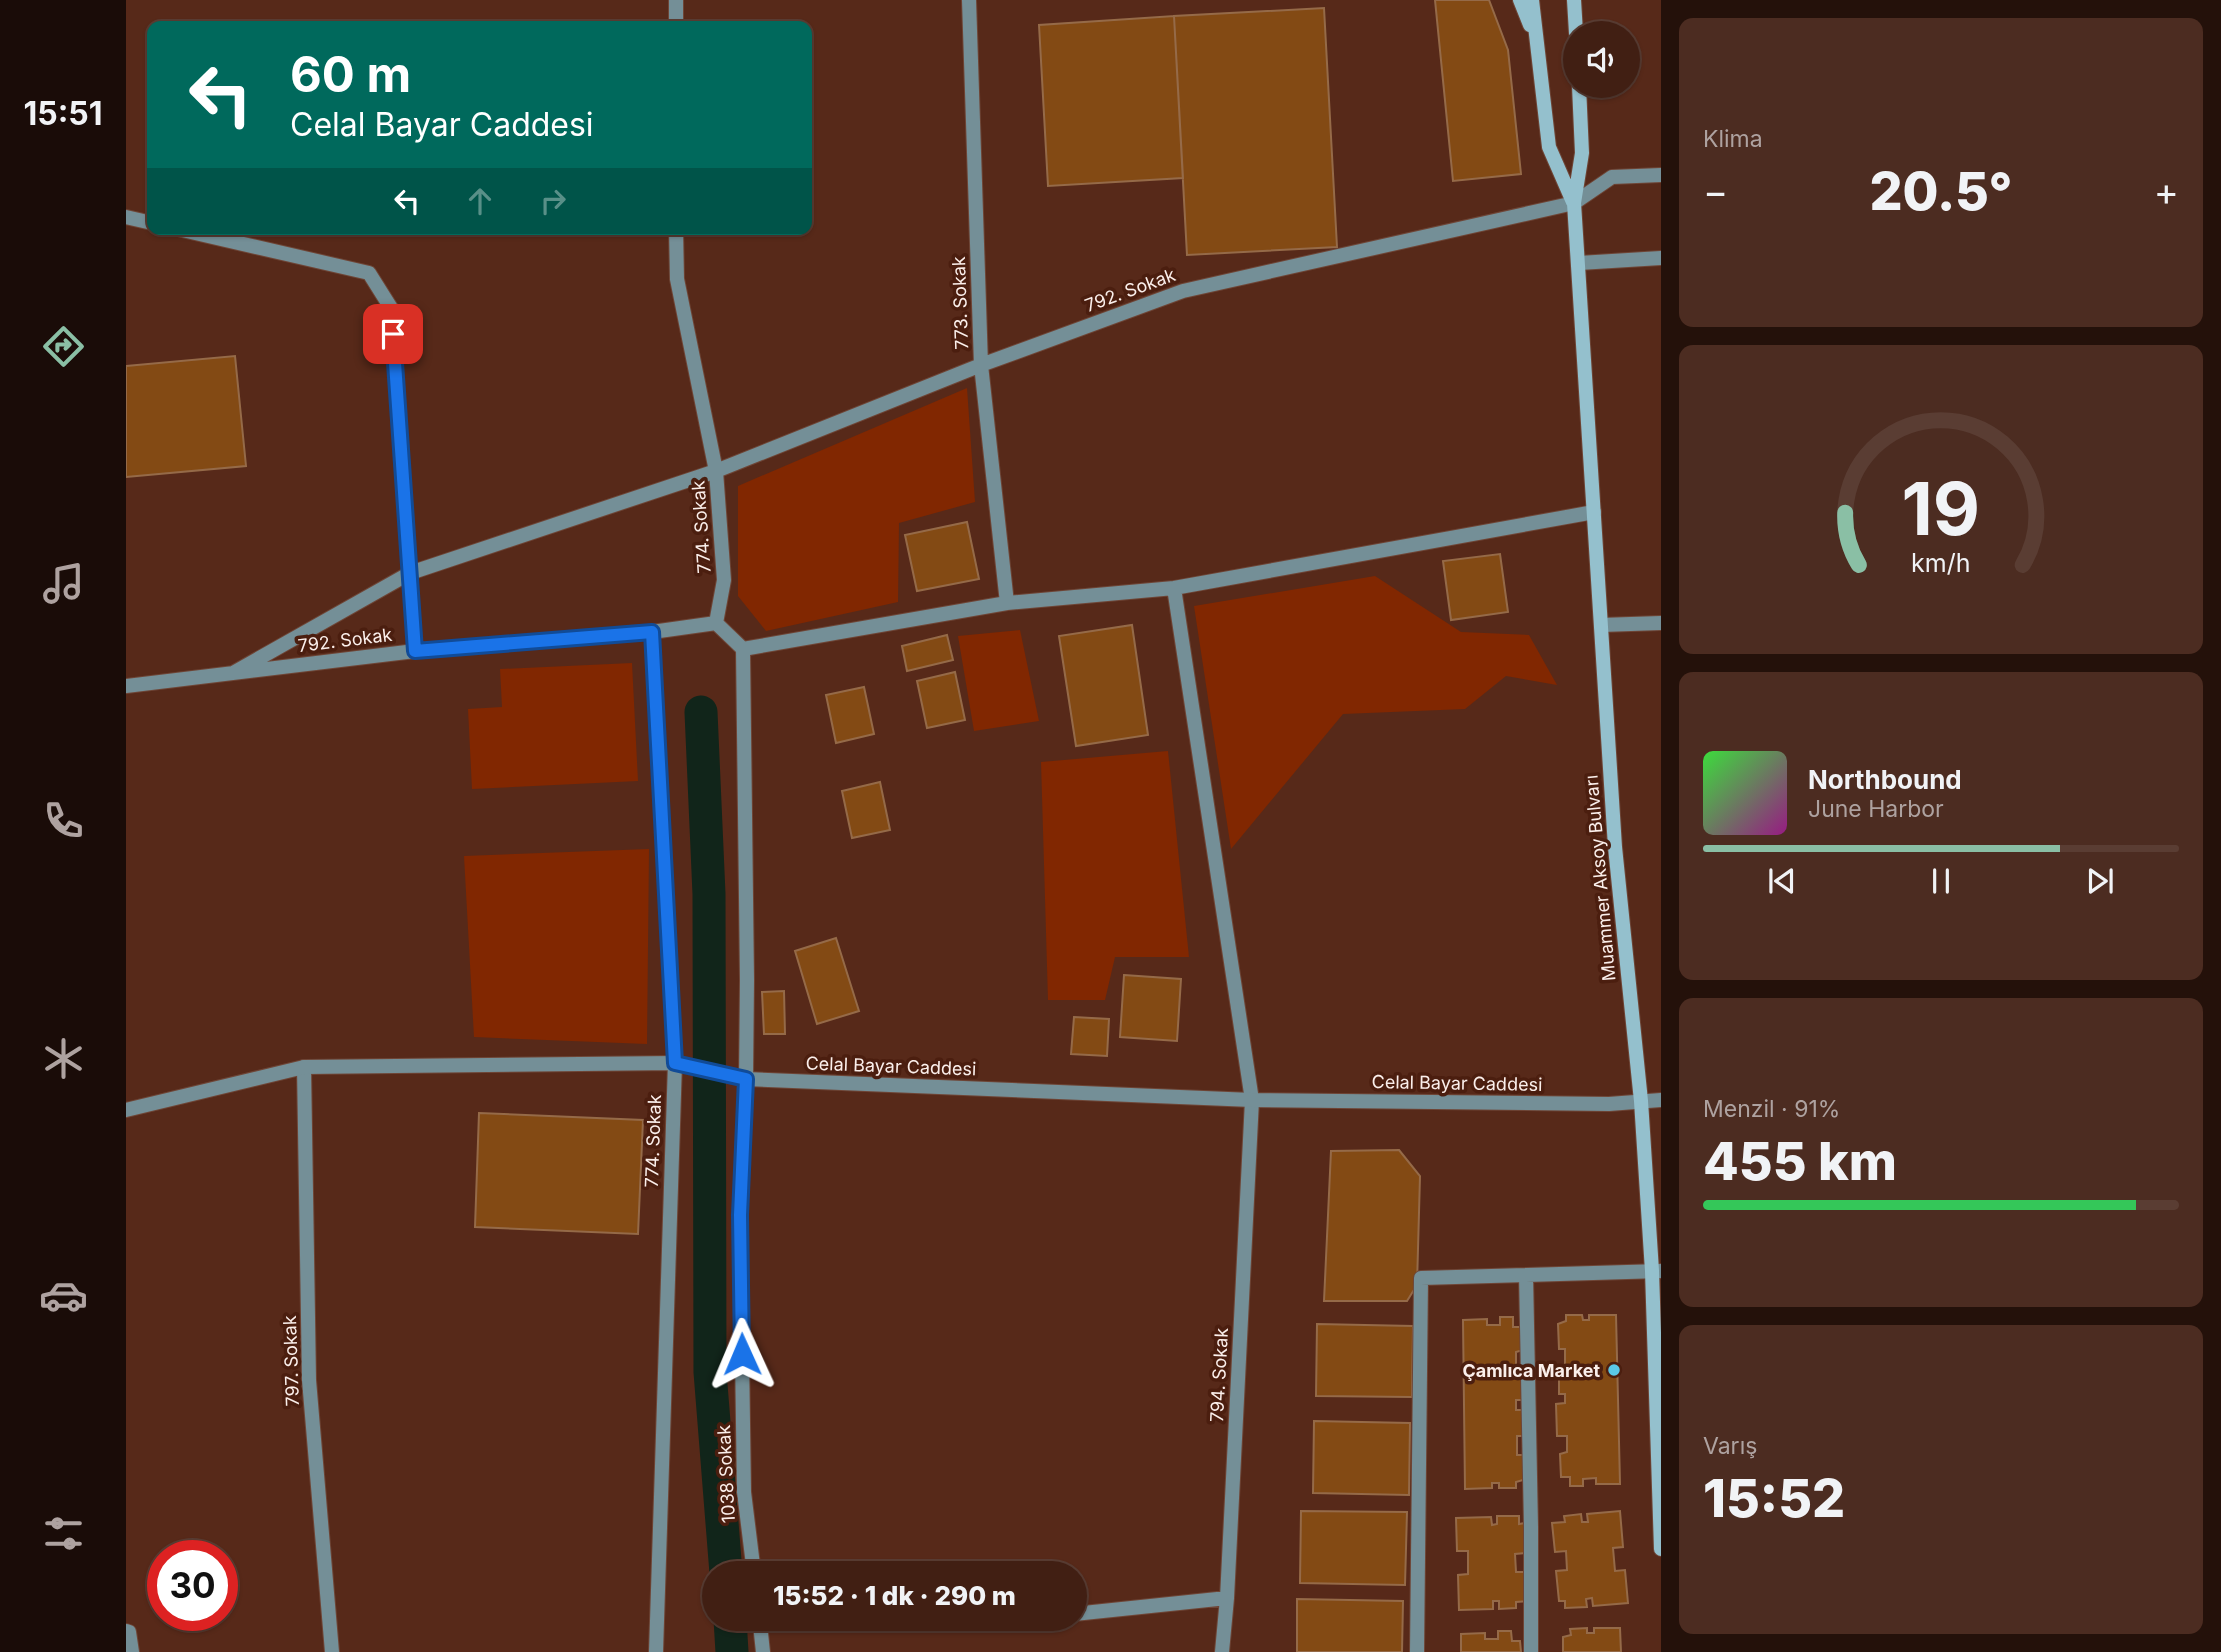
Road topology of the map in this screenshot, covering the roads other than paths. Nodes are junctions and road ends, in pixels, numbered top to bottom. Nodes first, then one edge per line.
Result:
1 (676, 0) edge
2 (969, 0) edge
3 (1520, 0) edge
4 (1532, 0) edge
5 (1574, 0) edge
6 (676, 21) edge
7 (1575, 21) edge
8 (1539, 45) junction
9 (1579, 98) edge
10 (1661, 175) edge
11 (1574, 203) junction
12 (126, 217) edge
13 (147, 222) edge
14 (203, 235) edge
15 (676, 235) edge
16 (1661, 258) edge
17 (1578, 263) junction
18 (981, 365) junction
19 (716, 471) junction
20 (1594, 512) junction
21 (410, 573) junction
22 (1174, 588) junction
23 (1007, 603) junction
24 (716, 623) junction
25 (1661, 623) edge
26 (1601, 625) junction
27 (652, 632) junction
28 (743, 649) junction
29 (415, 651) junction
30 (233, 673) junction
31 (126, 686) edge
32 (675, 1063) junction
33 (304, 1067) junction
34 (746, 1079) junction
35 (1252, 1100) junction
36 (1661, 1100) edge
37 (1641, 1101) junction
38 (126, 1110) edge
39 (1657, 1271) edge
40 (1526, 1275) junction
41 (1661, 1549) edge
42 (753, 1561) edge
43 (1227, 1598) junction
44 (1087, 1613) edge
45 (126, 1631) edge
46 (760, 1631) edge
47 (132, 1652) edge
48 (332, 1652) edge
49 (656, 1652) edge
50 (763, 1652) edge
51 (1222, 1652) edge
52 (1417, 1652) edge
53 (1531, 1652) edge

1 - 6 street
2 - 18 street, 773. Sokak
3 - 8 main road
4 - 8 main road, Muammer Aksoy Bulvarı
5 - 7 main road
8 - 11 main road, Muammer Aksoy Bulvarı
9 - 11 main road, Muammer Aksoy Bulvarı
10 - 11 street
11 - 17 main road, Muammer Aksoy Bulvarı
11 - 18 street, 792. Sokak
12 - 13 street
14 - 21 street
15 - 19 street, 774. Sokak
16 - 17 street
17 - 20 main road, Muammer Aksoy Bulvarı
18 - 19 street, 792. Sokak
18 - 23 street, 773. Sokak
19 - 21 street, 792. Sokak
19 - 24 street, 774. Sokak
20 - 22 street
20 - 26 main road, Muammer Aksoy Bulvarı
21 - 29 street
21 - 30 street, 792. Sokak
22 - 23 street
22 - 35 street, 794. Sokak
23 - 28 street
24 - 27 street
24 - 28 street
25 - 26 street
26 - 37 main road, Muammer Aksoy Bulvarı
27 - 29 street, 792. Sokak
27 - 32 street, 774. Sokak
28 - 34 street, 1038 Sokak
29 - 30 street, 792. Sokak
30 - 31 street, 792. Sokak
32 - 33 street, Celal Bayar Caddesi
32 - 34 street, Celal Bayar Caddesi
32 - 49 street, 774. Sokak
33 - 38 street, Celal Bayar Caddesi
33 - 48 street, 797. Sokak
34 - 35 street, Celal Bayar Caddesi
34 - 42 street, 1038 Sokak
35 - 37 street, Celal Bayar Caddesi
35 - 43 street, 794. Sokak
36 - 37 street, Celal Bayar Caddesi
37 - 39 main road, Muammer Aksoy Bulvarı
39 - 40 street
39 - 41 main road, Muammer Aksoy Bulvarı
40 - 52 street
40 - 53 street
43 - 44 street
43 - 51 street, 794. Sokak
45 - 47 street
46 - 50 street

